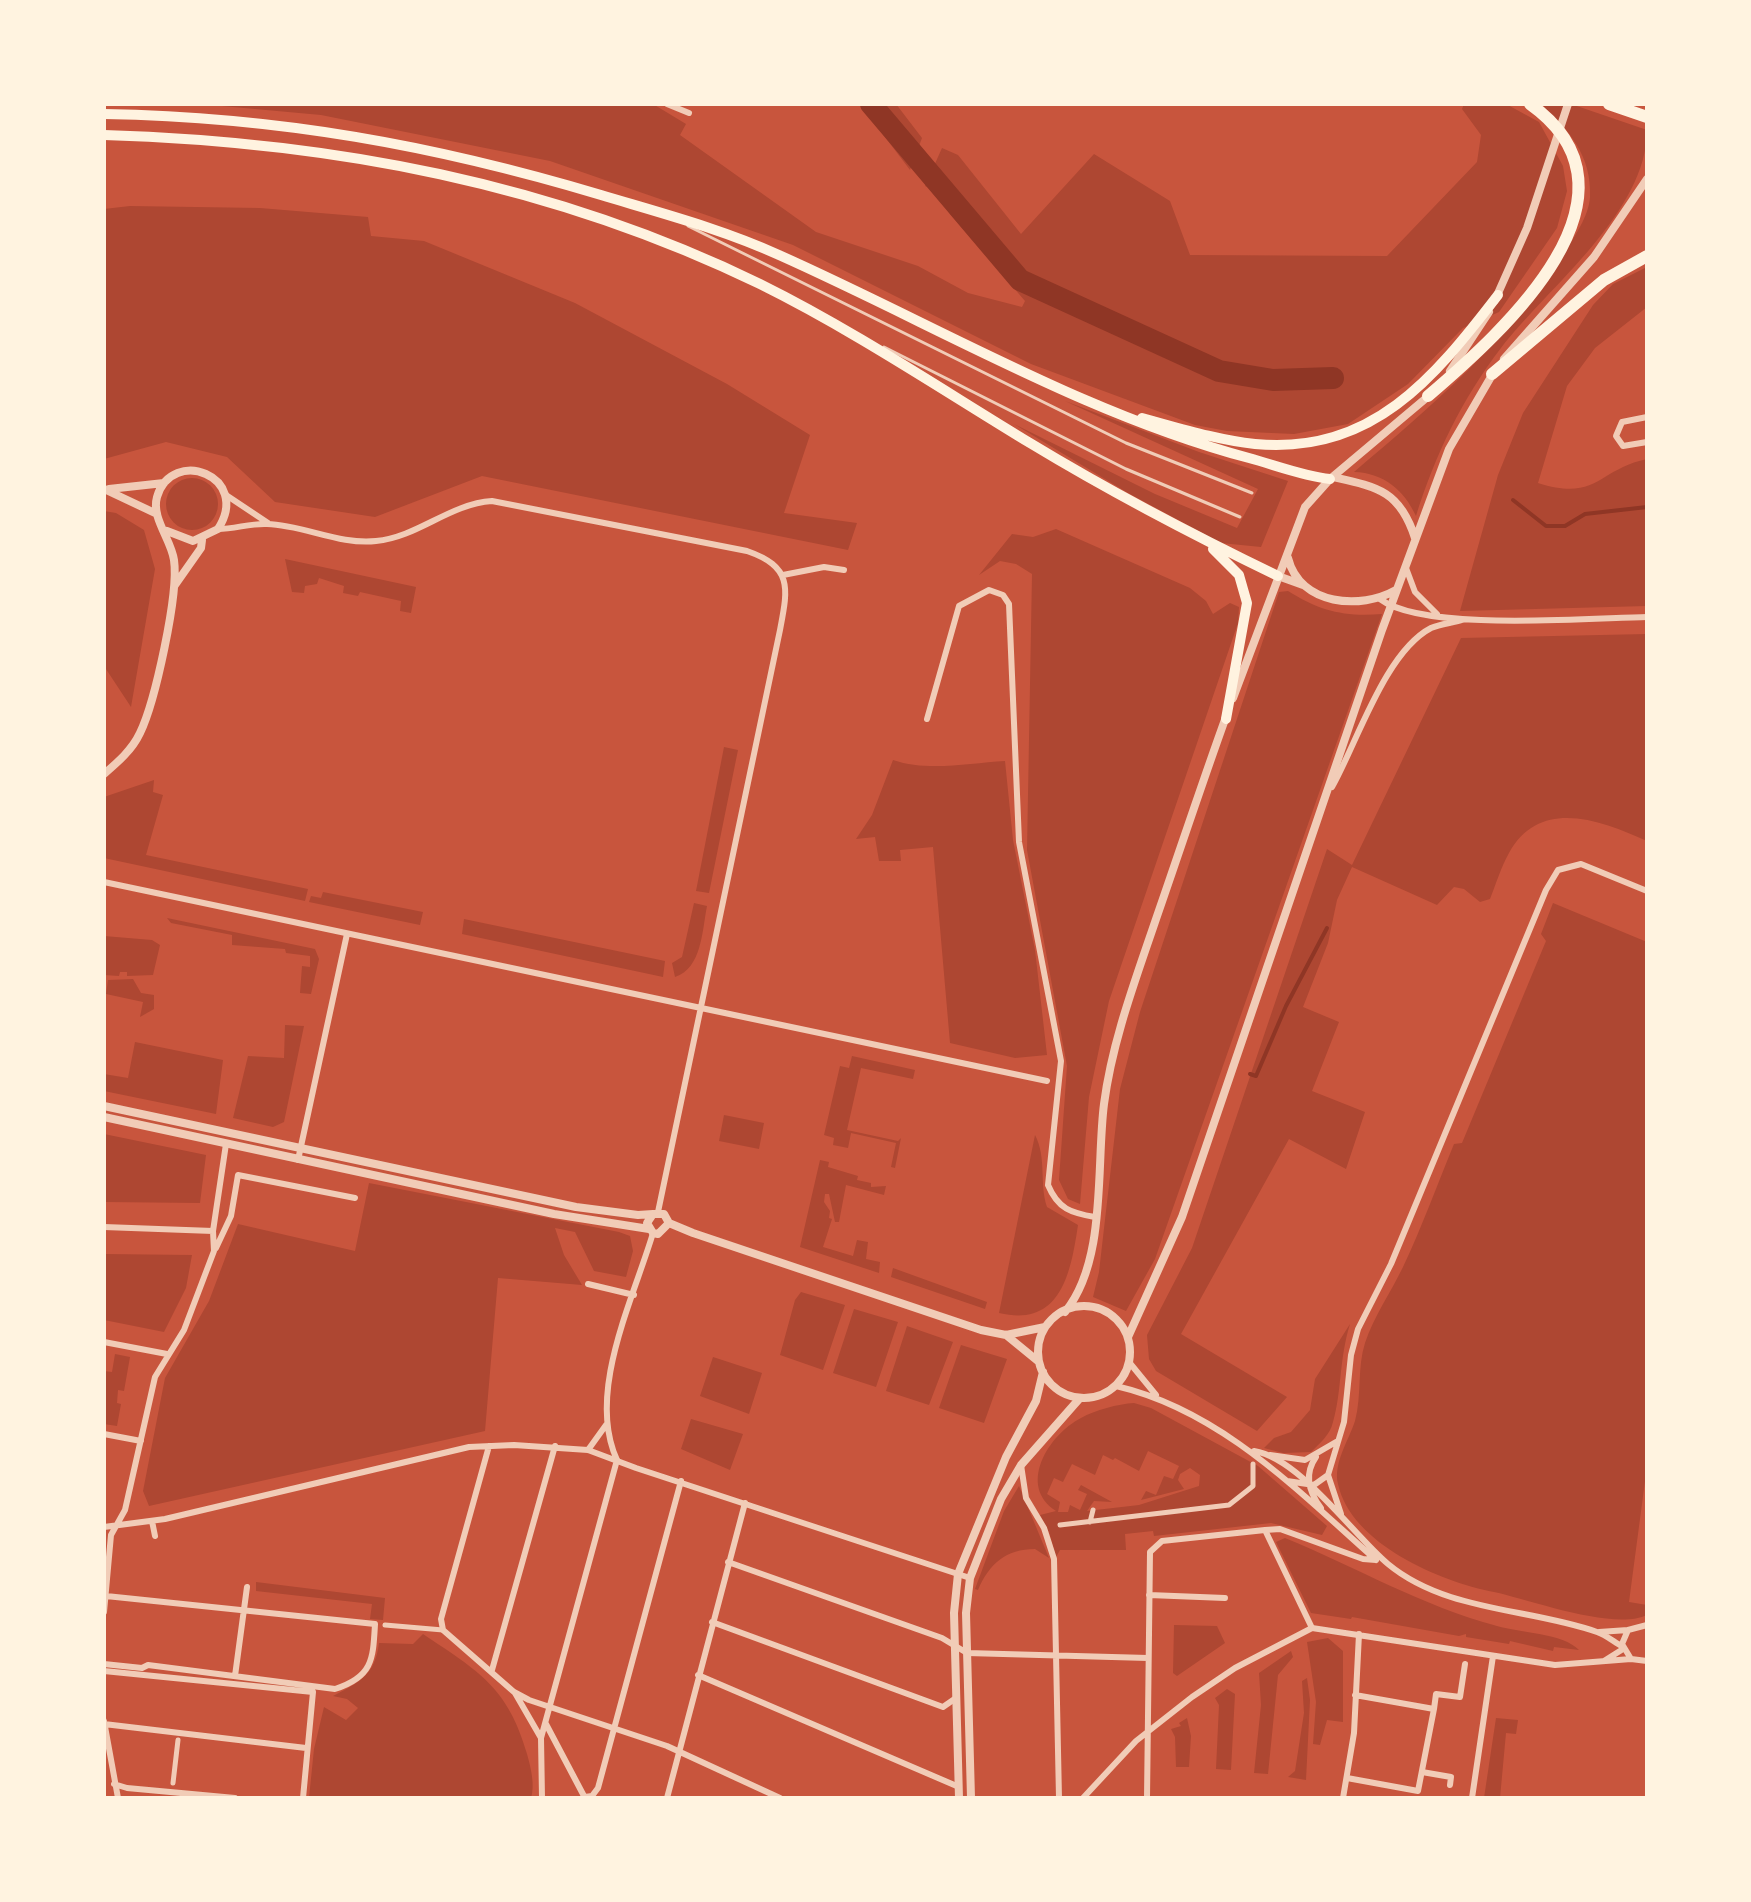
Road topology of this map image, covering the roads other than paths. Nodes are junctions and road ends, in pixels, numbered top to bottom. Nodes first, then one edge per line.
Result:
1 (667, 104) edge
2 (1530, 104) edge
3 (1568, 104) edge
4 (1609, 104) edge
5 (689, 113) dead end
6 (104, 114) edge
7 (1647, 117) edge
8 (104, 135) edge
9 (1647, 179) edge
10 (664, 214) junction
11 (1647, 256) edge
12 (1498, 295) junction
13 (833, 324) junction
14 (1492, 374) junction
15 (1428, 396) junction
16 (1116, 411) junction
17 (1647, 417) edge
18 (1647, 442) edge
19 (1332, 478) junction
20 (164, 483) junction
21 (106, 489) edge
22 (1252, 493) dead end
23 (226, 495) junction
24 (157, 514) junction
25 (1240, 517) dead end
26 (268, 523) junction
27 (218, 529) junction
28 (167, 531) junction
29 (1415, 539) junction
30 (202, 540) junction
31 (1209, 545) junction
32 (1288, 557) junction
33 (1405, 566) junction
34 (844, 570) dead end
35 (783, 575) junction
36 (1278, 576) junction
37 (175, 585) junction
38 (1306, 586) junction
39 (1397, 589) junction
40 (1380, 599) junction
41 (1391, 607) junction
42 (1440, 616) junction
43 (1647, 617) edge
44 (1465, 619) junction
45 (927, 719) dead end
46 (1226, 719) junction
47 (104, 774) edge
48 (1328, 793) junction
49 (104, 882) edge
50 (1647, 891) edge
51 (347, 934) junction
52 (702, 1008) junction
53 (1047, 1081) dead end
54 (104, 1106) edge
55 (104, 1117) edge
56 (226, 1144) junction
57 (300, 1155) junction
58 (355, 1198) dead end
59 (658, 1213) junction
60 (1095, 1217) junction
61 (669, 1226) junction
62 (104, 1227) edge
63 (213, 1231) junction
64 (651, 1231) junction
65 (214, 1251) junction
66 (588, 1284) dead end
67 (634, 1295) junction
68 (1065, 1312) junction
69 (1045, 1327) junction
70 (1006, 1335) junction
71 (1128, 1337) junction
72 (104, 1342) edge
73 (167, 1354) junction
74 (1129, 1362) junction
75 (1041, 1368) junction
76 (1116, 1386) junction
77 (1156, 1395) junction
78 (1080, 1398) junction
79 (606, 1425) junction
80 (104, 1434) edge
81 (141, 1441) junction
82 (1336, 1442) junction
83 (489, 1446) junction
84 (555, 1446) junction
85 (588, 1450) junction
86 (1254, 1451) junction
87 (1264, 1453) junction
88 (1316, 1457) junction
89 (617, 1460) junction
90 (1253, 1464) dead end
91 (1021, 1465) junction
92 (1328, 1475) junction
93 (1283, 1480) junction
94 (681, 1481) junction
95 (1309, 1485) junction
96 (745, 1503) junction
97 (1093, 1510) dead end
98 (1341, 1514) junction
99 (1329, 1518) junction
100 (152, 1521) junction
101 (1090, 1522) junction
102 (1060, 1525) dead end
103 (118, 1526) junction
104 (104, 1527) edge
105 (1265, 1530) junction
106 (155, 1536) dead end
107 (1376, 1560) junction
108 (728, 1562) junction
109 (1387, 1563) junction
110 (958, 1574) junction
111 (970, 1578) junction
112 (247, 1587) dead end
113 (1149, 1595) junction
114 (106, 1596) edge
115 (1225, 1598) dead end
116 (243, 1611) junction
117 (104, 1612) edge
118 (712, 1622) junction
119 (380, 1624) junction
120 (1647, 1625) edge
121 (1312, 1628) junction
122 (443, 1630) junction
123 (1628, 1630) junction
124 (1599, 1632) junction
125 (1359, 1634) junction
126 (955, 1644) junction
127 (1623, 1648) junction
128 (967, 1653) junction
129 (1056, 1656) junction
130 (1493, 1656) junction
131 (1148, 1658) junction
132 (1631, 1659) junction
133 (1647, 1661) edge
134 (1601, 1663) junction
135 (104, 1664) edge
136 (1465, 1664) dead end
137 (492, 1670) junction
138 (104, 1671) edge
139 (698, 1675) junction
140 (235, 1676) junction
141 (514, 1692) junction
142 (1355, 1695) junction
143 (956, 1698) junction
144 (551, 1707) junction
145 (1434, 1709) junction
146 (104, 1723) edge
147 (545, 1724) junction
148 (612, 1727) junction
149 (1148, 1731) junction
150 (541, 1738) junction
151 (178, 1740) dead end
152 (306, 1748) junction
153 (679, 1752) junction
154 (1422, 1772) junction
155 (1347, 1778) junction
156 (173, 1783) dead end
157 (114, 1784) junction
158 (1450, 1785) dead end
159 (959, 1787) junction
160 (118, 1798) edge
161 (235, 1798) edge
162 (303, 1798) edge
163 (542, 1798) edge
164 (585, 1798) edge
165 (667, 1798) edge
166 (780, 1798) edge
167 (959, 1798) edge
168 (971, 1798) edge
169 (1059, 1798) edge
170 (1083, 1798) edge
171 (1147, 1798) edge
172 (1343, 1798) edge
173 (1472, 1798) edge

1 - 5 street
2 - 15 highway
3 - 12 street
4 - 7 highway
6 - 10 main road
8 - 13 main road
9 - 14 street
10 - 16 main road
10 - 22 lane
11 - 14 highway
12 - 15 street
12 - 16 main road
13 - 25 lane
13 - 31 main road
14 - 29 street
15 - 19 street
16 - 19 main road
17 - 18 street
19 - 29 street
19 - 32 street
20 - 21 street
20 - 23 street
20 - 24 street
21 - 24 street
23 - 26 street
23 - 27 street
24 - 28 street
26 - 27 street
26 - 35 street
27 - 30 street
28 - 30 street
28 - 37 street
29 - 33 street
30 - 37 street
31 - 36 main road
31 - 46 main road
32 - 36 street
32 - 38 street
33 - 39 street
33 - 42 street
34 - 35 street
35 - 52 street
36 - 38 street
36 - 46 street
37 - 47 street
38 - 40 street
39 - 40 street
39 - 41 street
40 - 41 street
41 - 42 street
41 - 48 street
42 - 44 street
43 - 44 street
44 - 48 street
45 - 60 street
46 - 60 street
48 - 71 street
49 - 51 street
50 - 82 street
51 - 52 street
51 - 57 street
52 - 53 street
52 - 59 street
54 - 57 street
55 - 56 street
56 - 57 street
56 - 63 street
57 - 59 street
57 - 64 street
58 - 65 street
59 - 61 street
59 - 64 street
60 - 68 street
61 - 64 street
61 - 70 street
62 - 63 street
63 - 65 street
64 - 67 street
65 - 73 street
66 - 67 street
67 - 79 street
68 - 69 street
68 - 71 street
69 - 70 street
69 - 75 street
70 - 75 street
71 - 74 street
72 - 73 street
73 - 81 street
74 - 76 street
74 - 77 street
75 - 78 street
75 - 110 street
76 - 77 street
76 - 78 street
77 - 86 street
78 - 91 street
79 - 85 street
79 - 89 street
80 - 81 street
81 - 103 street
82 - 88 street
82 - 92 street
83 - 84 street
83 - 100 street
83 - 122 street
84 - 85 street
84 - 137 street
85 - 89 street
86 - 87 street
86 - 93 street
87 - 88 street
87 - 95 street
88 - 95 street
89 - 94 street
89 - 144 street
90 - 101 street
91 - 111 street
91 - 129 street
92 - 95 street
92 - 98 street
93 - 95 street
93 - 99 street
94 - 96 street
94 - 148 street
95 - 98 street
95 - 99 street
96 - 108 street
96 - 110 street
97 - 101 street
98 - 109 street
99 - 107 street
100 - 103 street
100 - 106 street
101 - 102 street
103 - 104 street
103 - 114 street
105 - 107 street
105 - 113 street
105 - 121 street
107 - 109 street
108 - 118 street
108 - 126 street
109 - 124 street
110 - 111 street
110 - 126 street
111 - 128 street
112 - 116 street
113 - 115 street
113 - 131 street
114 - 116 street
114 - 117 street
116 - 119 street
116 - 140 street
118 - 139 street
118 - 143 street
119 - 122 street
119 - 140 street
120 - 123 street
121 - 125 street
121 - 149 street
122 - 137 street
123 - 124 street
123 - 127 street
124 - 127 street
125 - 130 street
125 - 142 street
126 - 128 street
126 - 143 street
127 - 132 street
127 - 134 street
128 - 129 street
128 - 168 street
129 - 131 street
129 - 169 street
130 - 134 street
130 - 173 street
131 - 149 street
132 - 133 street
132 - 134 street
135 - 140 street
136 - 145 street
137 - 141 street
138 - 152 street
139 - 153 street
139 - 159 street
141 - 144 street
141 - 150 street
142 - 145 street
142 - 155 street
143 - 159 street
144 - 147 street
144 - 148 street
145 - 154 street
146 - 152 street
146 - 157 street
147 - 150 street
147 - 164 street
148 - 153 street
148 - 164 street
149 - 170 street
149 - 171 street
150 - 163 street
151 - 156 street
152 - 162 street
153 - 165 street
153 - 166 street
154 - 155 street
154 - 158 street
155 - 172 street
157 - 160 street
157 - 161 street
159 - 167 street

